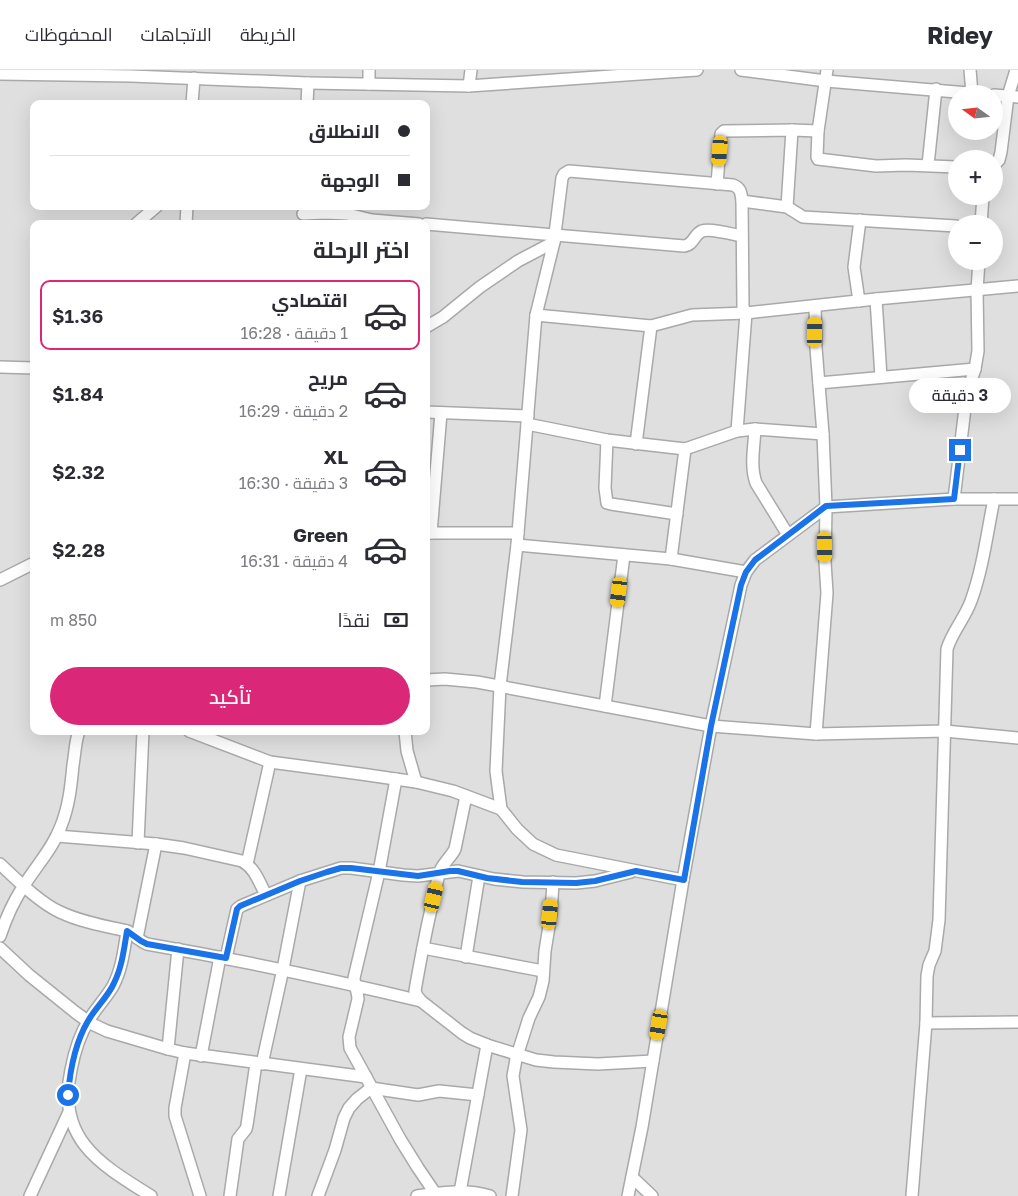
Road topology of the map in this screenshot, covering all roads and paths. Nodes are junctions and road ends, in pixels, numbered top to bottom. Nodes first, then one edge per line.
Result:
1 (369, 70) edge
2 (471, 70) edge
3 (696, 70) edge
4 (741, 70) edge
5 (970, 70) edge
6 (1016, 70) edge
7 (131, 73) edge
8 (0, 74) edge
9 (826, 75) edge
10 (194, 78) junction
11 (308, 83) junction
12 (369, 84) junction
13 (974, 85) edge
14 (469, 86) junction
15 (936, 90) junction
16 (948, 91) edge
17 (1013, 97) edge
18 (192, 100) edge
19 (307, 100) edge
20 (792, 130) junction
21 (818, 131) junction
22 (1002, 150) edge
23 (928, 165) junction
24 (948, 166) edge
25 (717, 184) junction
26 (742, 201) junction
27 (787, 207) junction
28 (152, 210) edge
29 (303, 215) edge
30 (141, 220) edge
31 (372, 220) edge
32 (860, 220) junction
33 (430, 224) edge
34 (948, 226) edge
35 (742, 236) junction
36 (554, 238) junction
37 (978, 270) edge
38 (1018, 286) edge
39 (977, 290) junction
40 (876, 299) junction
41 (859, 301) junction
42 (815, 306) junction
43 (746, 313) junction
44 (536, 315) junction
45 (430, 325) edge
46 (651, 326) junction
47 (0, 367) edge
48 (30, 368) edge
49 (975, 369) junction
50 (881, 378) junction
51 (819, 383) junction
52 (430, 412) edge
53 (441, 413) junction
54 (527, 420) junction
55 (755, 429) junction
56 (737, 431) junction
57 (823, 434) junction
58 (608, 440) junction
59 (636, 444) junction
60 (684, 449) junction
61 (954, 499) junction
62 (994, 499) junction
63 (1018, 499) edge
64 (826, 506) junction
65 (676, 514) junction
66 (430, 515) edge
67 (430, 533) edge
68 (788, 535) junction
69 (517, 539) junction
70 (624, 554) junction
71 (671, 559) junction
72 (30, 565) edge
73 (746, 572) junction
74 (0, 580) edge
75 (430, 680) edge
76 (500, 686) junction
77 (605, 706) junction
78 (711, 726) junction
79 (945, 731) junction
80 (816, 734) junction
81 (78, 735) edge
82 (143, 735) edge
83 (199, 735) edge
84 (406, 735) edge
85 (1018, 738) edge
86 (270, 762) junction
87 (396, 779) junction
88 (416, 782) junction
89 (466, 796) junction
90 (501, 809) junction
91 (57, 836) junction
92 (138, 842) junction
93 (156, 844) junction
94 (0, 864) edge
95 (247, 864) junction
96 (636, 871) junction
97 (379, 872) junction
98 (440, 873) junction
99 (479, 876) junction
100 (684, 880) junction
101 (300, 881) junction
102 (553, 882) junction
103 (24, 885) junction
104 (266, 895) junction
105 (132, 935) junction
106 (0, 936) edge
107 (0, 948) edge
108 (423, 948) junction
109 (178, 949) junction
110 (466, 956) junction
111 (223, 957) junction
112 (283, 969) junction
113 (543, 971) junction
114 (354, 985) junction
115 (421, 1001) junction
116 (88, 1021) junction
117 (1018, 1022) edge
118 (926, 1023) junction
119 (487, 1045) junction
120 (168, 1049) junction
121 (184, 1053) junction
122 (517, 1054) junction
123 (201, 1056) junction
124 (653, 1061) junction
125 (259, 1063) junction
126 (301, 1069) junction
127 (366, 1078) junction
128 (372, 1088) junction
129 (478, 1096) junction
130 (69, 1112) junction
131 (632, 1177) junction
132 (460, 1192) junction
133 (435, 1193) junction
134 (30, 1196) edge
135 (151, 1196) edge
136 (200, 1196) edge
137 (230, 1196) edge
138 (279, 1196) edge
139 (318, 1196) edge
140 (417, 1196) edge
141 (490, 1196) edge
142 (512, 1196) edge
143 (628, 1196) edge
144 (652, 1196) edge
145 (912, 1196) edge

1 - 12 street
2 - 14 street
3 - 14 street
4 - 9 street
5 - 13 street
6 - 17 street
7 - 8 street
7 - 10 street
9 - 15 street
9 - 21 street
10 - 11 street
10 - 18 street
11 - 12 street
11 - 19 street
12 - 14 street
15 - 16 street
15 - 23 street
17 - 22 street
20 - 21 street
20 - 25 street
20 - 27 street
21 - 23 street
23 - 24 street
25 - 26 street
25 - 36 street
26 - 27 street
26 - 35 street
27 - 32 street
28 - 30 street
29 - 31 street
32 - 34 street
32 - 41 street
33 - 36 street
35 - 36 street
35 - 43 street
36 - 44 street
36 - 45 street
37 - 39 street
38 - 39 street
39 - 40 street
39 - 49 street
40 - 41 street
40 - 50 street
41 - 42 street
42 - 43 street
42 - 51 street
43 - 46 street
43 - 56 street
44 - 46 street
44 - 54 street
46 - 59 street
47 - 48 street
49 - 50 street
49 - 61 street
50 - 51 street
51 - 57 street
52 - 53 street
53 - 54 street
53 - 66 street
54 - 58 street
54 - 69 street
55 - 56 street
55 - 57 street
55 - 68 street
56 - 60 street
57 - 64 street
58 - 59 street
58 - 65 street
59 - 60 street
60 - 65 street
61 - 62 street
61 - 64 street
62 - 63 street
62 - 79 street
64 - 68 street
64 - 80 street
65 - 71 street
67 - 69 street
68 - 73 street
69 - 70 street
69 - 76 street
70 - 71 street
70 - 77 street
71 - 73 street
72 - 74 street
73 - 78 street
75 - 76 street
76 - 77 street
76 - 90 street
77 - 78 street
78 - 80 street
78 - 100 street
79 - 80 street
79 - 85 street
79 - 118 street
81 - 91 street
82 - 92 street
83 - 86 street
84 - 88 street
86 - 87 street
86 - 95 street
87 - 88 street
87 - 97 street
88 - 89 street
89 - 90 street
89 - 98 street
90 - 96 street
91 - 92 street
91 - 103 street
92 - 93 street
93 - 95 street
93 - 105 street
94 - 103 street
95 - 104 street
96 - 100 street
96 - 102 street
97 - 98 street
97 - 101 street
97 - 114 street
98 - 99 street
98 - 108 street
99 - 102 street
99 - 110 street
100 - 124 street
101 - 104 street
101 - 112 street
102 - 113 street
103 - 105 street
103 - 106 street
104 - 111 street
105 - 109 street
105 - 116 street
107 - 116 street
108 - 110 street
108 - 115 street
109 - 111 street
109 - 120 street
110 - 113 street
111 - 112 street
111 - 123 street
112 - 114 street
112 - 125 street
113 - 122 street
114 - 115 street
114 - 127 street
115 - 119 street
116 - 120 street
116 - 130 street
117 - 118 street
118 - 145 street
119 - 122 street
119 - 129 street
120 - 121 street
121 - 123 street
121 - 136 street
122 - 124 street
122 - 142 street
123 - 125 street
124 - 131 street
125 - 126 street
125 - 137 street
126 - 127 street
126 - 138 street
127 - 128 street
128 - 129 street
128 - 133 street
128 - 139 street
129 - 132 street
130 - 134 street
130 - 135 street
131 - 143 street
131 - 144 street
132 - 133 street
132 - 141 street
133 - 140 street

